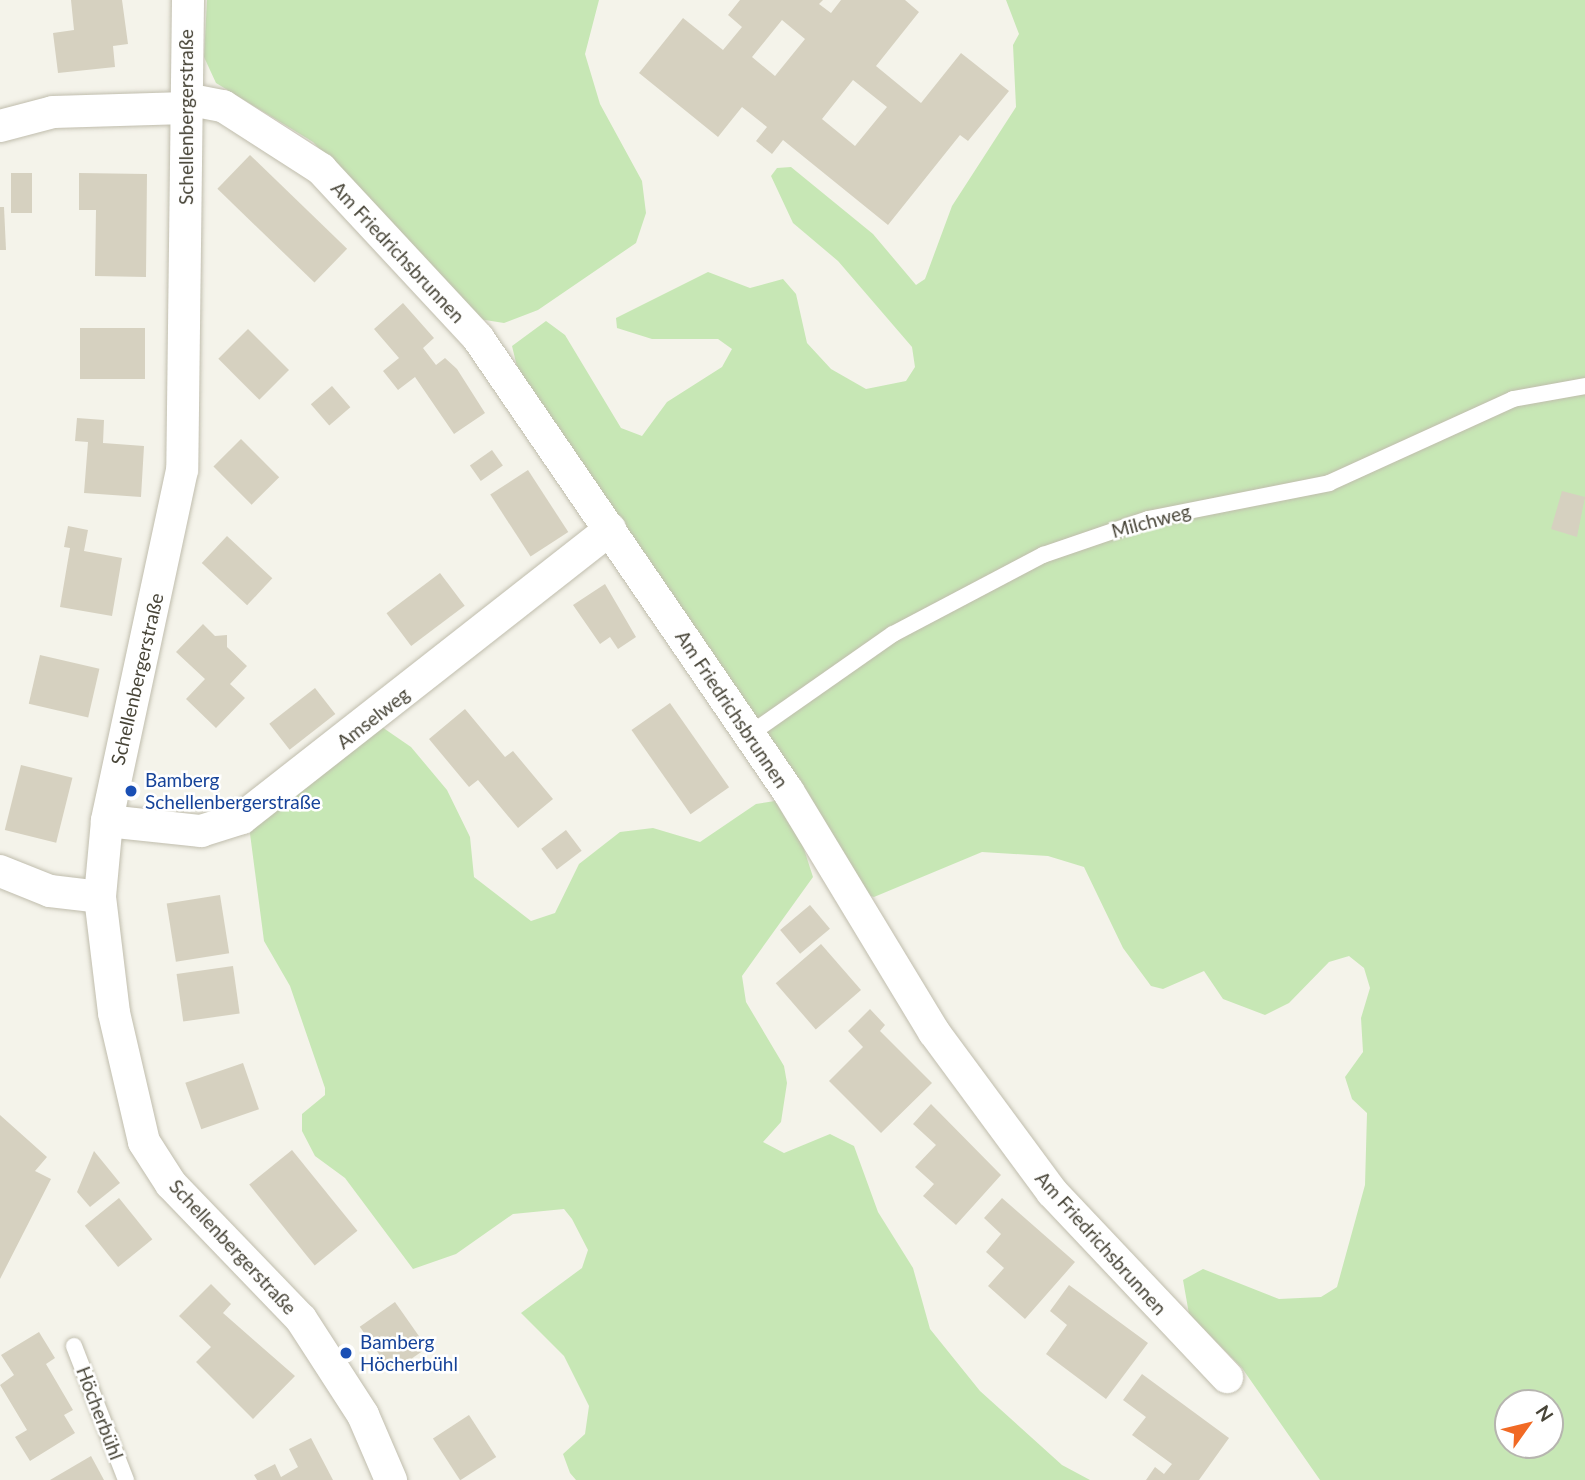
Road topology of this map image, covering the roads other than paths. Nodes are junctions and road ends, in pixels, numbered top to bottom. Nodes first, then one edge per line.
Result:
1 (188, 0) edge
2 (186, 104) junction
3 (0, 125) edge
4 (1585, 386) edge
5 (610, 529) junction
6 (750, 734) junction
7 (107, 821) junction
8 (0, 871) edge
9 (100, 897) junction
10 (74, 1346) dead end
11 (1227, 1377) dead end
12 (126, 1480) edge
13 (391, 1480) edge

1 - 2 street, Schellenbergerstraße
2 - 3 street, Am Friedrichsbrunnen
2 - 5 street, Am Friedrichsbrunnen
2 - 7 street, Schellenbergerstraße
4 - 6 lane, Milchweg
5 - 6 street, Am Friedrichsbrunnen
5 - 7 street, Amselweg
6 - 11 street, Am Friedrichsbrunnen
7 - 9 street, Schellenbergerstraße
8 - 9 street
9 - 13 street, Schellenbergerstraße
10 - 12 lane, Höcherbühl

